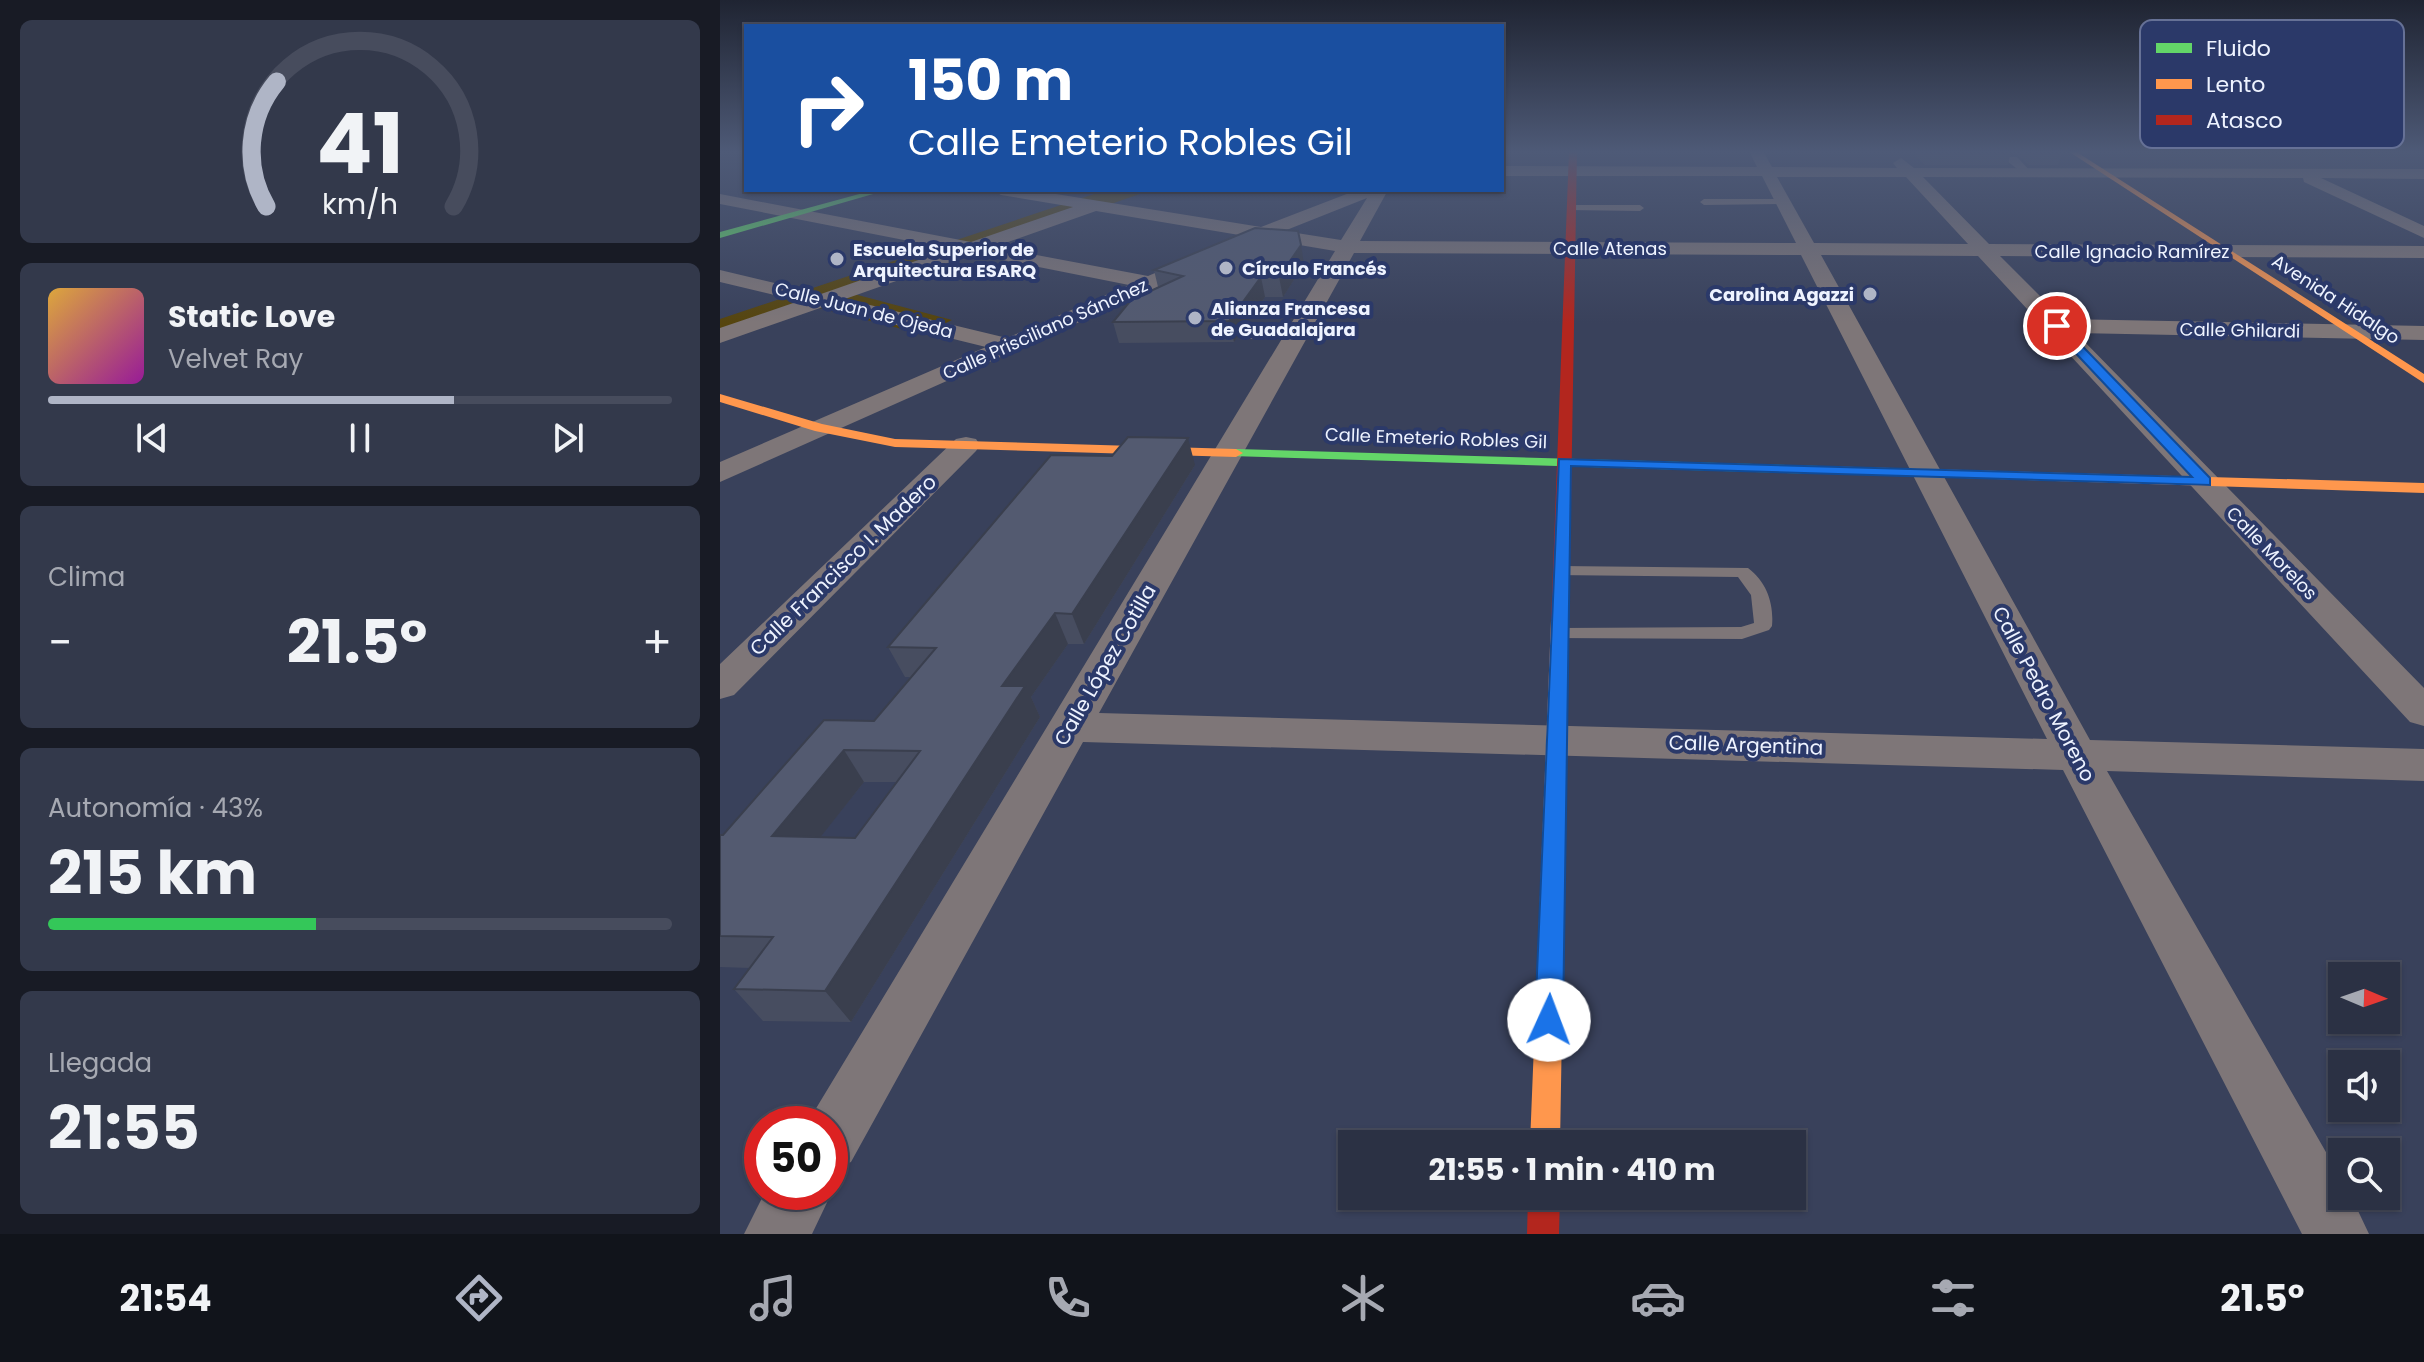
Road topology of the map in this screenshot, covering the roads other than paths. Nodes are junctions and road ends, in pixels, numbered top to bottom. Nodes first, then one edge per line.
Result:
1 (1571, 208) edge
2 (770, 209) edge
3 (782, 209) edge
4 (816, 209) edge
5 (1074, 209) edge
6 (1115, 209) edge
7 (1327, 209) edge
8 (1363, 209) edge
9 (1787, 209) edge
10 (1945, 209) edge
11 (2160, 209) edge
12 (2373, 209) edge
13 (777, 210) junction
14 (797, 214) junction
15 (720, 225) edge
16 (1263, 233) junction
17 (2424, 233) edge
18 (720, 235) edge
19 (964, 246) junction
20 (1347, 247) junction
21 (1571, 248) junction
22 (1808, 249) junction
23 (1984, 250) junction
24 (2225, 252) junction
25 (2424, 252) edge
26 (720, 276) edge
27 (1151, 283) junction
28 (814, 298) junction
29 (720, 325) edge
30 (2057, 326) junction
31 (2351, 332) junction
32 (2424, 333) edge
33 (720, 336) edge
34 (1245, 336) dead end
35 (1296, 336) junction
36 (1008, 345) junction
37 (2424, 379) edge
38 (720, 398) edge
39 (820, 428) junction
40 (966, 445) junction
41 (1229, 453) junction
42 (1564, 462) junction
43 (1926, 472) junction
44 (720, 473) edge
45 (2205, 482) junction
46 (2424, 488) edge
47 (1716, 561) dead end
48 (1561, 566) junction
49 (1560, 634) junction
50 (720, 686) edge
51 (2424, 712) edge
52 (1069, 727) junction
53 (1557, 740) junction
54 (2076, 754) junction
55 (2424, 765) edge
56 (848, 1110) edge
57 (1545, 1130) edge
58 (790, 1210) edge
59 (1544, 1210) edge
60 (776, 1234) edge
61 (1543, 1234) edge
62 (2337, 1234) edge

1 - 21 main road
2 - 13 street
3 - 13 main road
4 - 14 main road
5 - 19 street
6 - 16 street, Calle Atenas
7 - 16 street, Calle Prisciliano Sánchez
8 - 20 street, Calle López Cotilla
9 - 22 street, Calle Pedro Moreno
10 - 23 street, Calle Morelos
11 - 24 main road, Avenida Hidalgo
12 - 17 street
13 - 14 street
13 - 15 main road
14 - 18 main road
14 - 19 street
16 - 20 street, Calle Atenas
16 - 27 street, Calle Prisciliano Sánchez
19 - 27 street
19 - 28 street
20 - 21 street, Calle Atenas
20 - 35 street, Calle López Cotilla
21 - 22 street, Calle Atenas
21 - 42 main road
22 - 23 street, Calle Atenas
22 - 43 street, Calle Pedro Moreno
23 - 24 street, Calle Ignacio Ramírez
23 - 30 street, Calle Morelos
24 - 25 street, Calle Ignacio Ramírez
24 - 31 main road, Avenida Hidalgo
26 - 28 street, Calle Juan de Ojeda
27 - 36 street, Calle Prisciliano Sánchez
28 - 29 street
28 - 33 street
28 - 36 street, Calle Juan de Ojeda
30 - 31 street, Calle Ghilardi
30 - 45 street, Calle Morelos
31 - 32 street, Calle Ghilardi
31 - 37 main road, Avenida Hidalgo
34 - 35 lane
35 - 41 street, Calle López Cotilla
36 - 39 street, Calle Prisciliano Sánchez
38 - 39 main road, Calle Emeterio Robles Gil
39 - 40 main road, Calle Emeterio Robles Gil
39 - 44 street, Calle Prisciliano Sánchez
40 - 41 main road, Calle Emeterio Robles Gil
40 - 50 street, Calle Francisco I. Madero
41 - 42 main road, Calle Emeterio Robles Gil
41 - 52 street, Calle López Cotilla
42 - 43 main road, Calle Emeterio Robles Gil
42 - 48 main road
43 - 45 main road, Calle Emeterio Robles Gil
43 - 54 street, Calle Pedro Moreno
45 - 46 main road, Calle Emeterio Robles Gil
45 - 51 street, Calle Morelos
47 - 48 lane
48 - 49 main road
48 - 49 lane
49 - 53 main road
52 - 53 street, Calle Argentina
52 - 56 street, Calle López Cotilla
53 - 54 street, Calle Argentina
53 - 57 main road
54 - 55 street, Calle Argentina
54 - 62 street, Calle Pedro Moreno
58 - 60 street
59 - 61 main road

